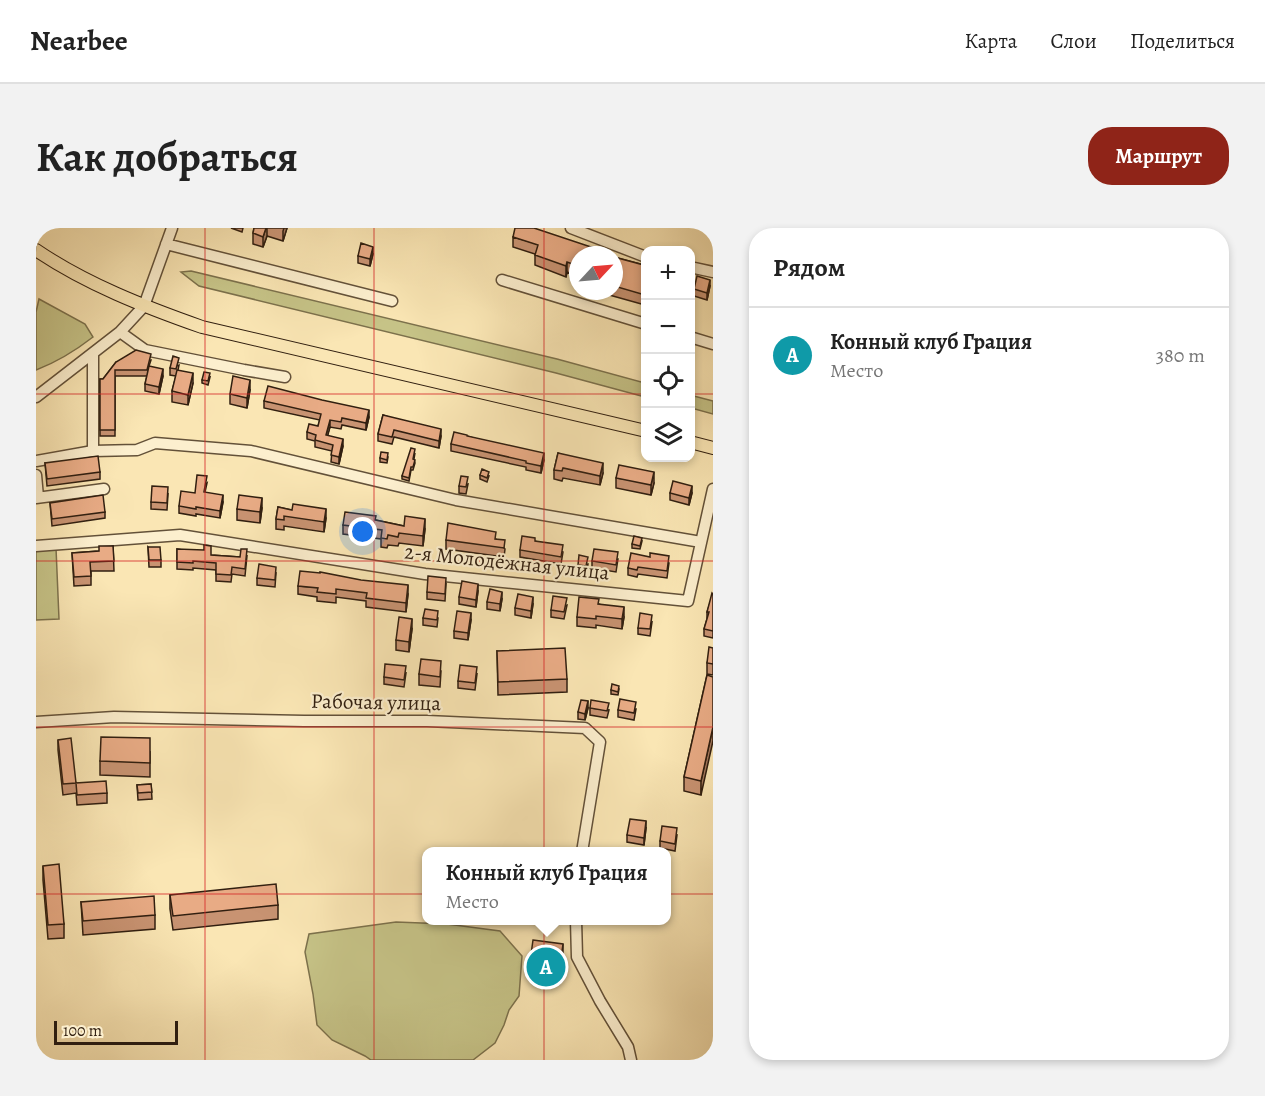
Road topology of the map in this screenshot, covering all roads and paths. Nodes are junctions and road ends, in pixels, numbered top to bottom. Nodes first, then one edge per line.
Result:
1 (172, 228) edge
2 (571, 228) edge
3 (166, 244) junction
4 (36, 250) edge
5 (641, 255) edge
6 (695, 268) edge
7 (713, 272) edge
8 (502, 280) dead end
9 (392, 301) dead end
10 (144, 306) junction
11 (641, 323) edge
12 (120, 332) junction
13 (695, 339) edge
14 (713, 344) edge
15 (93, 353) junction
16 (285, 377) dead end
17 (36, 397) edge
18 (641, 430) edge
19 (695, 443) edge
20 (713, 448) edge
21 (93, 452) junction
22 (36, 461) edge
23 (36, 475) edge
24 (104, 489) dead end
25 (713, 489) edge
26 (37, 498) edge
27 (701, 542) junction
28 (36, 546) edge
29 (36, 722) edge
30 (583, 847) edge
31 (576, 925) edge
32 (632, 1060) edge

1 - 3 street
2 - 5 street
3 - 9 street
3 - 10 street
4 - 10 main road
6 - 7 street
8 - 11 street
10 - 12 street
10 - 18 main road
12 - 15 street
12 - 16 street
13 - 14 street
15 - 17 street
15 - 21 street
19 - 20 main road
21 - 22 street
21 - 27 street
23 - 26 street
24 - 26 street
25 - 27 street
27 - 28 street, 2-я Молодёжная улица
29 - 30 street, Рабочая улица
31 - 32 street

